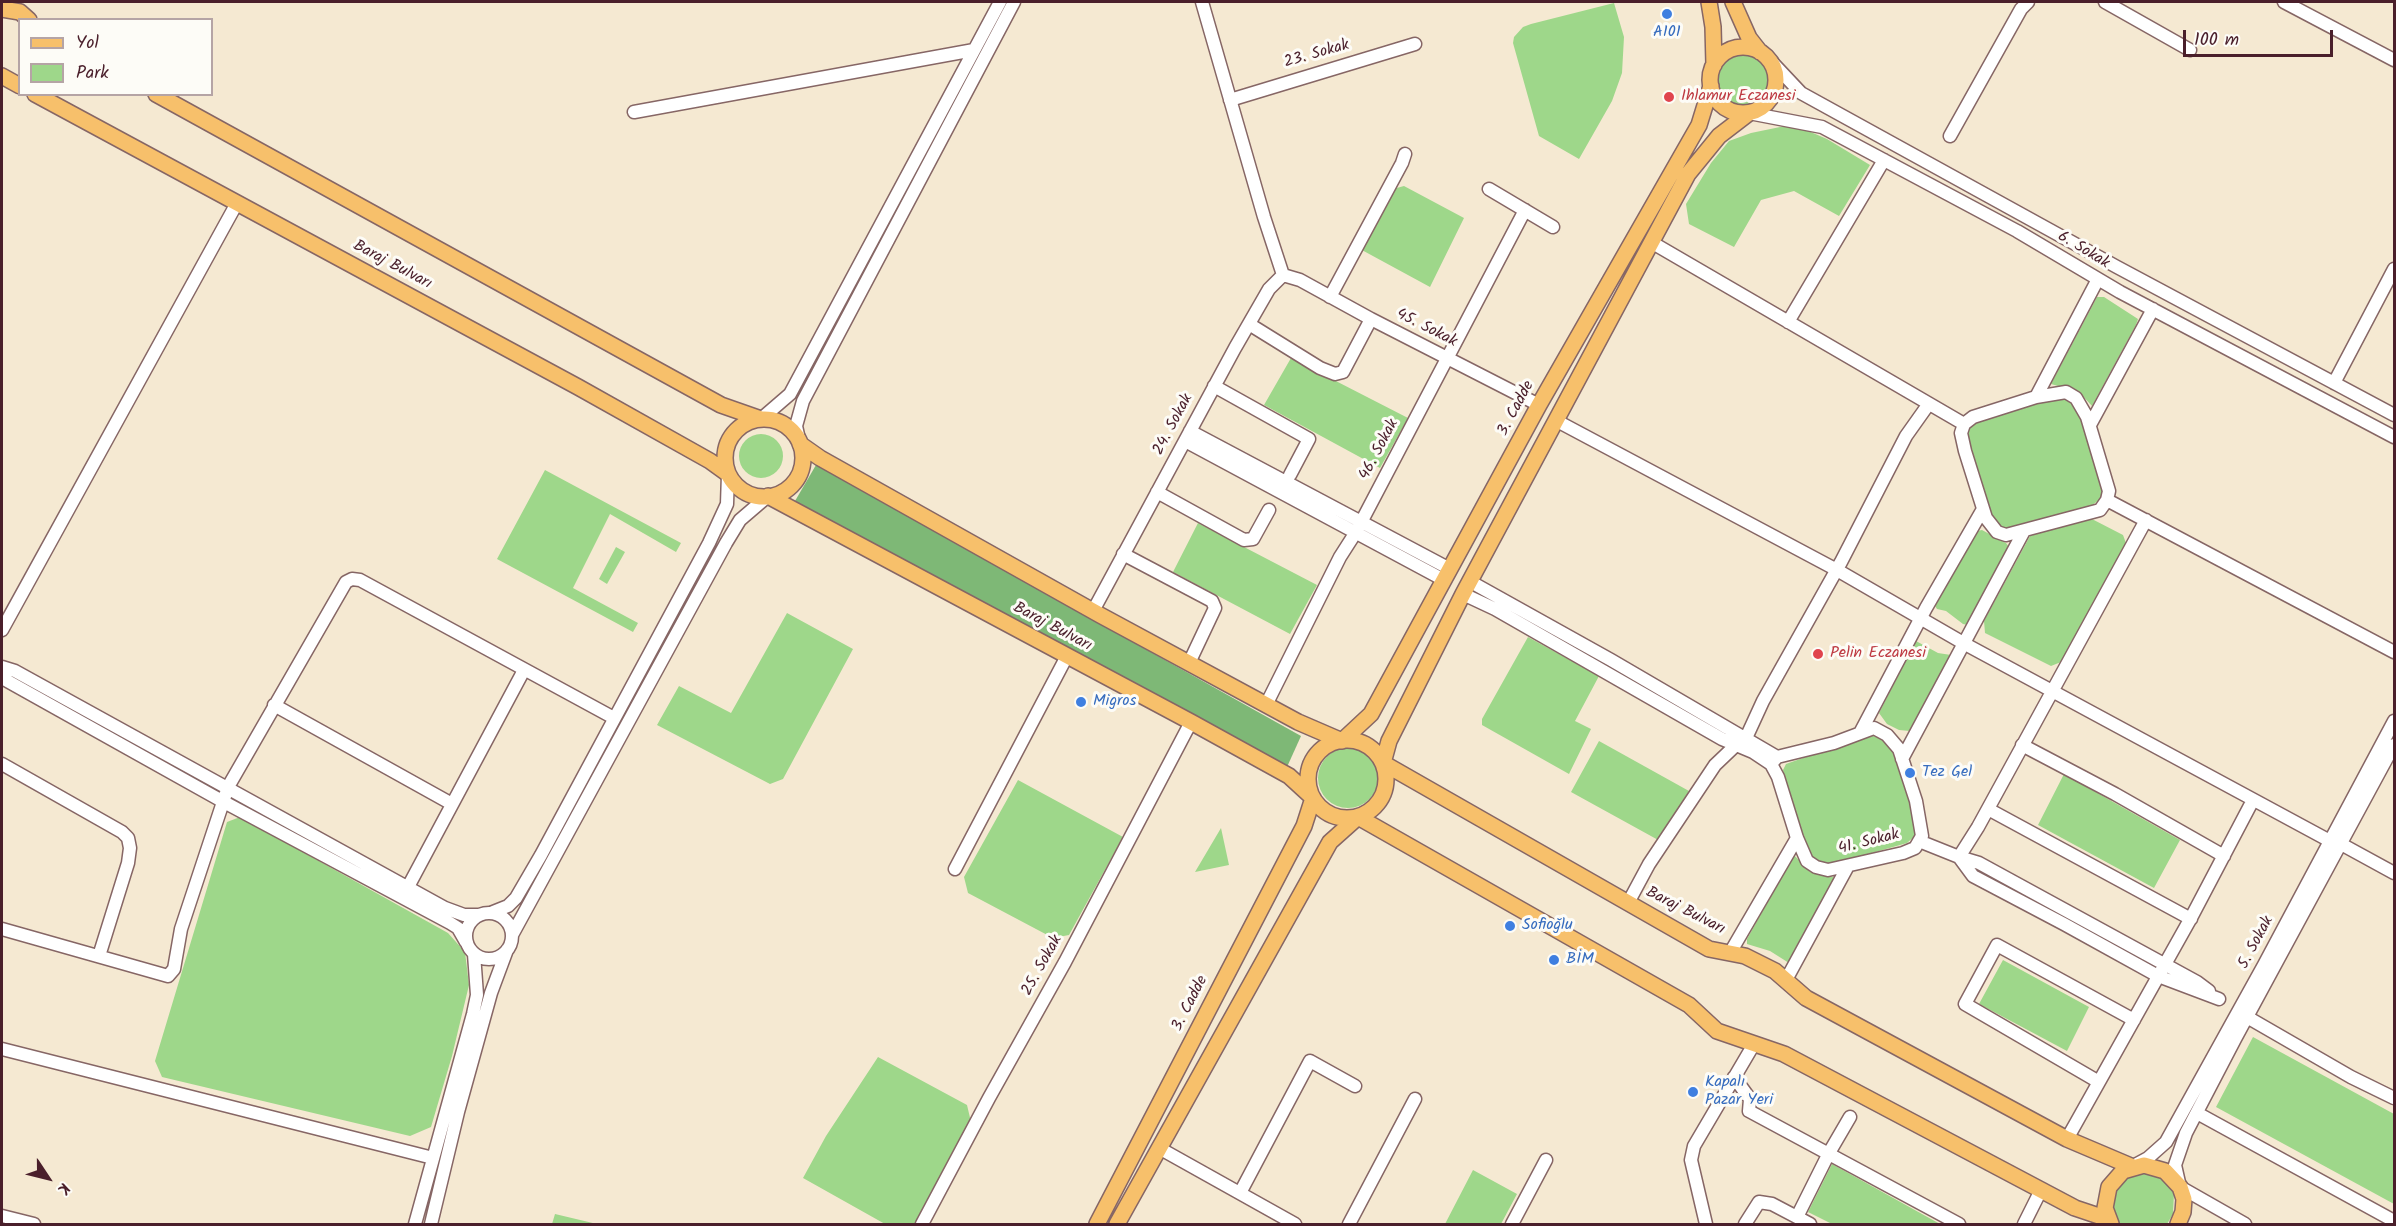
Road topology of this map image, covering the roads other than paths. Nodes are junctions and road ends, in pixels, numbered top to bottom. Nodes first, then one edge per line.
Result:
1 (1000, 2) edge
2 (1014, 2) edge
3 (1202, 2) edge
4 (1709, 2) edge
5 (1733, 2) edge
6 (2028, 2) edge
7 (2105, 2) edge
8 (2284, 2) edge
9 (2, 9) edge
10 (22, 11) edge
11 (1415, 44) dead end
12 (974, 50) junction
13 (2190, 50) dead end
14 (1764, 55) junction
15 (2394, 60) edge
16 (1714, 65) junction
17 (18, 72) edge
18 (2, 76) edge
19 (18, 85) edge
20 (1710, 86) junction
21 (39, 96) edge
22 (160, 96) edge
23 (1230, 100) junction
24 (634, 112) dead end
25 (1749, 113) junction
26 (1950, 136) dead end
27 (1405, 154) dead end
28 (1884, 160) junction
29 (1489, 189) dead end
30 (237, 203) junction
31 (1525, 210) junction
32 (1552, 226) dead end
33 (1651, 242) junction
34 (2394, 269) edge
35 (1283, 275) junction
36 (2098, 279) junction
37 (1330, 297) junction
38 (2153, 309) junction
39 (1371, 319) junction
40 (1788, 322) junction
41 (1249, 324) junction
42 (1448, 359) junction
43 (2334, 383) junction
44 (1214, 386) junction
45 (2036, 397) junction
46 (1539, 405) junction
47 (1928, 405) junction
48 (2394, 415) edge
49 (761, 418) junction
50 (1557, 421) junction
51 (1964, 424) junction
52 (2090, 425) junction
53 (1187, 436) junction
54 (2394, 437) edge
55 (800, 444) junction
56 (728, 474) junction
57 (1290, 475) dead end
58 (1157, 492) junction
59 (768, 496) junction
60 (2107, 500) junction
61 (1983, 509) junction
62 (1269, 510) dead end
63 (2146, 520) junction
64 (1358, 527) junction
65 (2024, 531) junction
66 (1123, 554) junction
67 (1837, 570) junction
68 (1447, 575) junction
69 (1467, 588) junction
70 (1093, 611) junction
71 (1921, 618) junction
72 (2, 630) edge
73 (1965, 644) junction
74 (2394, 652) edge
75 (1067, 656) junction
76 (1189, 663) junction
77 (2, 667) edge
78 (524, 670) junction
79 (2, 678) edge
80 (2051, 691) junction
81 (274, 705) junction
82 (1266, 705) junction
83 (614, 718) junction
84 (2394, 721) edge
85 (1191, 722) junction
86 (1860, 733) junction
87 (1342, 741) junction
88 (1741, 741) junction
89 (2022, 745) junction
90 (2394, 745) edge
91 (2382, 756) junction
92 (1902, 759) junction
93 (1774, 760) junction
94 (1383, 763) junction
95 (2, 764) edge
96 (228, 787) junction
97 (1313, 798) junction
98 (2253, 800) junction
99 (222, 801) junction
100 (452, 804) junction
101 (1988, 809) junction
102 (1358, 817) junction
103 (1797, 838) junction
104 (1919, 841) junction
105 (2336, 843) junction
106 (2224, 856) junction
107 (1959, 857) junction
108 (1848, 866) junction
109 (955, 869) dead end
110 (2394, 873) edge
111 (408, 887) junction
112 (1628, 903) junction
113 (493, 912) junction
114 (477, 915) junction
115 (2191, 919) junction
116 (2, 929) edge
117 (512, 935) junction
118 (466, 942) junction
119 (507, 950) junction
120 (1730, 953) junction
121 (474, 954) junction
122 (99, 956) junction
123 (2164, 965) junction
124 (2158, 976) junction
125 (1786, 980) junction
126 (2247, 1017) junction
127 (2134, 1020) junction
128 (1754, 1044) junction
129 (2, 1049) edge
130 (1734, 1077) junction
131 (2099, 1082) junction
132 (1355, 1086) dead end
133 (1415, 1098) dead end
134 (2394, 1098) edge
135 (2197, 1113) junction
136 (1850, 1117) dead end
137 (2067, 1139) junction
138 (1159, 1148) junction
139 (1829, 1153) junction
140 (433, 1158) junction
141 (1546, 1160) dead end
142 (2133, 1167) junction
143 (2180, 1187) junction
144 (2041, 1190) junction
145 (1240, 1194) junction
146 (2, 1216) edge
147 (1797, 1217) junction
148 (2394, 1221) edge
149 (2109, 1222) edge
150 (34, 1224) edge
151 (415, 1224) edge
152 (431, 1224) edge
153 (922, 1224) edge
154 (1097, 1224) edge
155 (1117, 1224) edge
156 (1295, 1224) edge
157 (1349, 1224) edge
158 (1512, 1224) edge
159 (1706, 1224) edge
160 (1745, 1224) edge
161 (1810, 1224) edge
162 (1959, 1224) edge
163 (2024, 1224) edge
164 (2178, 1224) edge
165 (2245, 1224) edge

1 - 12 street
2 - 55 street
3 - 23 street
4 - 16 main road
5 - 14 main road
6 - 26 street
7 - 13 street
8 - 15 street
9 - 10 main road
11 - 23 street, 23. Sokak
12 - 24 street
12 - 49 street
14 - 16 main road
14 - 25 main road
14 - 43 street, 6. Sokak
16 - 20 main road
17 - 18 main road
18 - 19 main road
20 - 25 main road
20 - 46 main road, 3. Cadde
21 - 30 main road, Baraj Bulvarı
22 - 49 main road
23 - 35 street
25 - 28 street, 6. Sokak
25 - 33 main road
27 - 37 street
28 - 36 street, 6. Sokak
28 - 40 street
29 - 31 street
30 - 56 main road, Baraj Bulvarı
30 - 72 street
31 - 32 street
31 - 42 street, 46. Sokak
33 - 40 street
33 - 50 main road
34 - 43 street
35 - 37 street, 45. Sokak
35 - 41 street, 24. Sokak
36 - 38 street, 6. Sokak
36 - 45 street
37 - 39 street, 45. Sokak
38 - 52 street
38 - 54 street, 6. Sokak
39 - 41 street
39 - 42 street, 45. Sokak
40 - 47 street
41 - 44 street, 24. Sokak
42 - 46 street, 45. Sokak
42 - 64 street, 46. Sokak
43 - 48 street, 6. Sokak
44 - 53 street, 24. Sokak
44 - 57 street
45 - 51 street
45 - 52 street
46 - 68 main road, 3. Cadde
47 - 51 street
47 - 67 street
49 - 55 main road
49 - 56 main road
50 - 67 street
50 - 69 main road
51 - 61 street
52 - 60 street
53 - 58 street, 24. Sokak
53 - 64 street
55 - 59 main road
55 - 70 main road, Baraj Bulvarı
56 - 59 main road
56 - 83 street
58 - 62 street
58 - 66 street, 24. Sokak
59 - 75 main road, Baraj Bulvarı
59 - 117 street
60 - 63 street
60 - 65 street
61 - 65 street
61 - 71 street
63 - 74 street
63 - 80 street
64 - 68 street
64 - 82 street, 46. Sokak
65 - 73 street
66 - 70 street, 24. Sokak
66 - 76 street
67 - 71 street
67 - 88 street
68 - 87 main road, 3. Cadde
69 - 88 street
69 - 94 main road
70 - 76 main road, Baraj Bulvarı
71 - 73 street
71 - 86 street
73 - 80 street
73 - 92 street
75 - 85 main road, Baraj Bulvarı
75 - 109 street
76 - 82 main road, Baraj Bulvarı
77 - 96 street
78 - 81 street
78 - 83 street
78 - 100 street
79 - 99 street
80 - 89 street
80 - 98 street
81 - 96 street
81 - 100 street
82 - 87 main road, Baraj Bulvarı
83 - 113 street
84 - 91 street, 5. Sokak
85 - 97 main road, Baraj Bulvarı
85 - 153 street, 25. Sokak
86 - 92 street, 41. Sokak
86 - 93 street, 41. Sokak
87 - 94 main road
87 - 97 main road
88 - 93 street
88 - 112 street
89 - 101 street
89 - 106 street
90 - 91 street, 5. Sokak
91 - 105 street, 5. Sokak
92 - 104 street, 41. Sokak
93 - 103 street, 41. Sokak
94 - 102 main road
94 - 112 main road, Baraj Bulvarı
95 - 122 street
96 - 99 street
96 - 111 street
97 - 102 main road
97 - 154 main road, 3. Cadde
98 - 105 street
98 - 106 street
99 - 118 street
99 - 122 street
100 - 111 street
101 - 107 street
101 - 115 street
102 - 128 main road
102 - 138 main road
103 - 108 street, 41. Sokak
103 - 120 street
104 - 107 street
104 - 108 street, 41. Sokak
105 - 110 street
105 - 126 street, 5. Sokak
105 - 142 street, 5. Sokak
106 - 115 street
107 - 123 street
107 - 124 street
108 - 125 street
111 - 114 street
112 - 120 main road, Baraj Bulvarı
113 - 114 street
113 - 117 street
114 - 118 street
115 - 123 street
116 - 122 street
117 - 119 street
118 - 121 street
119 - 121 street
119 - 152 street
120 - 125 main road, Baraj Bulvarı
121 - 140 street
123 - 124 street
123 - 124 street
124 - 127 street
125 - 137 main road, Baraj Bulvarı
126 - 134 street
126 - 135 street, 5. Sokak
127 - 131 street
127 - 131 street
128 - 130 street
128 - 144 main road
129 - 140 street
130 - 139 street
130 - 159 street
131 - 137 street
132 - 145 street
133 - 157 street
135 - 143 street, 5. Sokak
135 - 148 street
136 - 139 street
137 - 142 main road, Baraj Bulvarı
138 - 145 street
138 - 155 main road
139 - 147 street
139 - 162 street
140 - 151 street
141 - 158 street
142 - 143 main road, Baraj Bulvarı
142 - 149 main road
143 - 164 main road
143 - 165 street
144 - 149 main road
144 - 163 street
145 - 156 street
146 - 150 street
147 - 160 street
147 - 161 street

